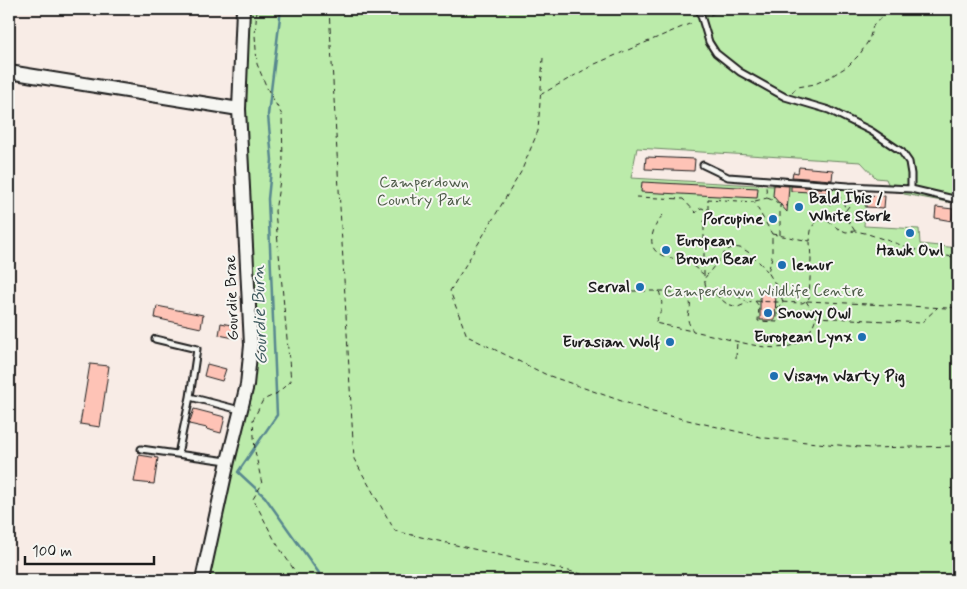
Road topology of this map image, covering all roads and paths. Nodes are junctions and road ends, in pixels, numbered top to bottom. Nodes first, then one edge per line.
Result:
1 (243, 9) edge
2 (257, 9) edge
3 (329, 9) edge
4 (699, 9) edge
5 (725, 9) edge
6 (892, 9) edge
7 (953, 9) edge
8 (702, 18) junction
9 (958, 53) edge
10 (542, 58) dead end
11 (9, 72) edge
12 (540, 95) junction
13 (786, 97) junction
14 (238, 108) junction
15 (703, 165) dead end
16 (765, 181) dead end
17 (911, 189) junction
18 (825, 193) dead end
19 (838, 194) dead end
20 (636, 196) dead end
21 (767, 198) junction
22 (958, 200) edge
23 (754, 202) junction
24 (780, 205) junction
25 (788, 206) dead end
26 (849, 206) dead end
27 (845, 210) junction
28 (708, 211) junction
29 (663, 215) dead end
30 (825, 219) junction
31 (855, 231) junction
32 (772, 234) junction
33 (780, 236) junction
34 (810, 241) junction
35 (958, 258) edge
36 (768, 272) junction
37 (704, 274) junction
38 (704, 279) junction
39 (632, 291) dead end
40 (659, 291) junction
41 (713, 292) junction
42 (685, 295) junction
43 (718, 296) junction
44 (755, 301) junction
45 (806, 301) junction
46 (783, 302) junction
47 (748, 303) junction
48 (958, 304) edge
49 (938, 308) junction
50 (816, 317) junction
51 (693, 331) junction
52 (155, 339) dead end
53 (737, 341) junction
54 (736, 358) dead end
55 (190, 397) junction
56 (240, 410) junction
57 (958, 446) edge
58 (141, 449) dead end
59 (178, 454) junction
60 (228, 461) junction
61 (202, 580) edge
62 (300, 580) edge
63 (617, 580) edge

1 - 14 street, Gourdie Brae
2 - 62 path
3 - 63 path
4 - 8 lane
5 - 8 path
6 - 13 path
7 - 9 path
8 - 12 path
8 - 13 lane
10 - 12 path
11 - 14 street
12 - 57 path
13 - 17 lane
14 - 56 street, Gourdie Brae
15 - 17 lane
16 - 21 path
17 - 22 lane
18 - 30 path
19 - 27 path
20 - 28 path
21 - 23 path
21 - 24 path
23 - 28 path
23 - 32 path
24 - 25 path
24 - 33 path
26 - 27 path
27 - 31 path
28 - 37 path
29 - 37 path
30 - 31 path
30 - 34 path
31 - 35 path
32 - 33 path
32 - 36 path
33 - 34 path
34 - 45 path
36 - 38 path
36 - 46 path
37 - 38 path
38 - 41 path
39 - 40 path
40 - 42 path
40 - 51 path
41 - 42 path
41 - 43 path
42 - 51 path
43 - 47 path
43 - 47 path
44 - 46 path
44 - 46 path
44 - 47 path
45 - 46 path
45 - 49 path
45 - 50 path
48 - 49 path
49 - 50 path
50 - 53 path
51 - 53 path
52 - 55 lane
53 - 54 path
55 - 56 lane
55 - 59 lane
56 - 60 street, Gourdie Brae
58 - 59 lane
59 - 60 lane
60 - 61 street, Gourdie Brae

